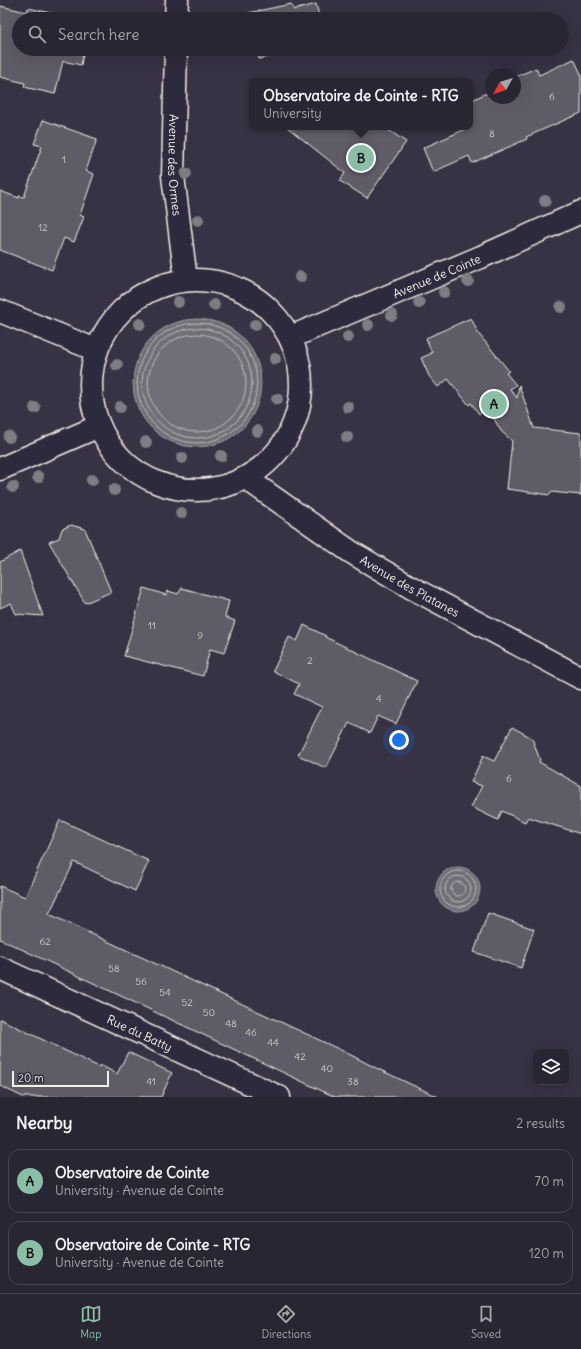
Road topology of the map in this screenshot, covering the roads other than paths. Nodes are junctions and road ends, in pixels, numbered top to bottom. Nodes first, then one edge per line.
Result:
1 (177, 0) edge
2 (176, 12) edge
3 (176, 56) edge
4 (581, 212) edge
5 (186, 280) junction
6 (0, 311) edge
7 (291, 337) junction
8 (96, 350) junction
9 (99, 426) junction
10 (0, 469) edge
11 (248, 479) junction
12 (581, 678) edge
13 (0, 968) edge
14 (279, 1097) edge

1 - 2 street
3 - 5 street, Avenue des Ormes
4 - 7 street, Avenue de Cointe
5 - 7 street
5 - 8 street
6 - 8 street
7 - 11 street
8 - 9 street
9 - 10 street
9 - 11 street
11 - 12 street, Avenue des Platanes
13 - 14 street, Rue du Batty

